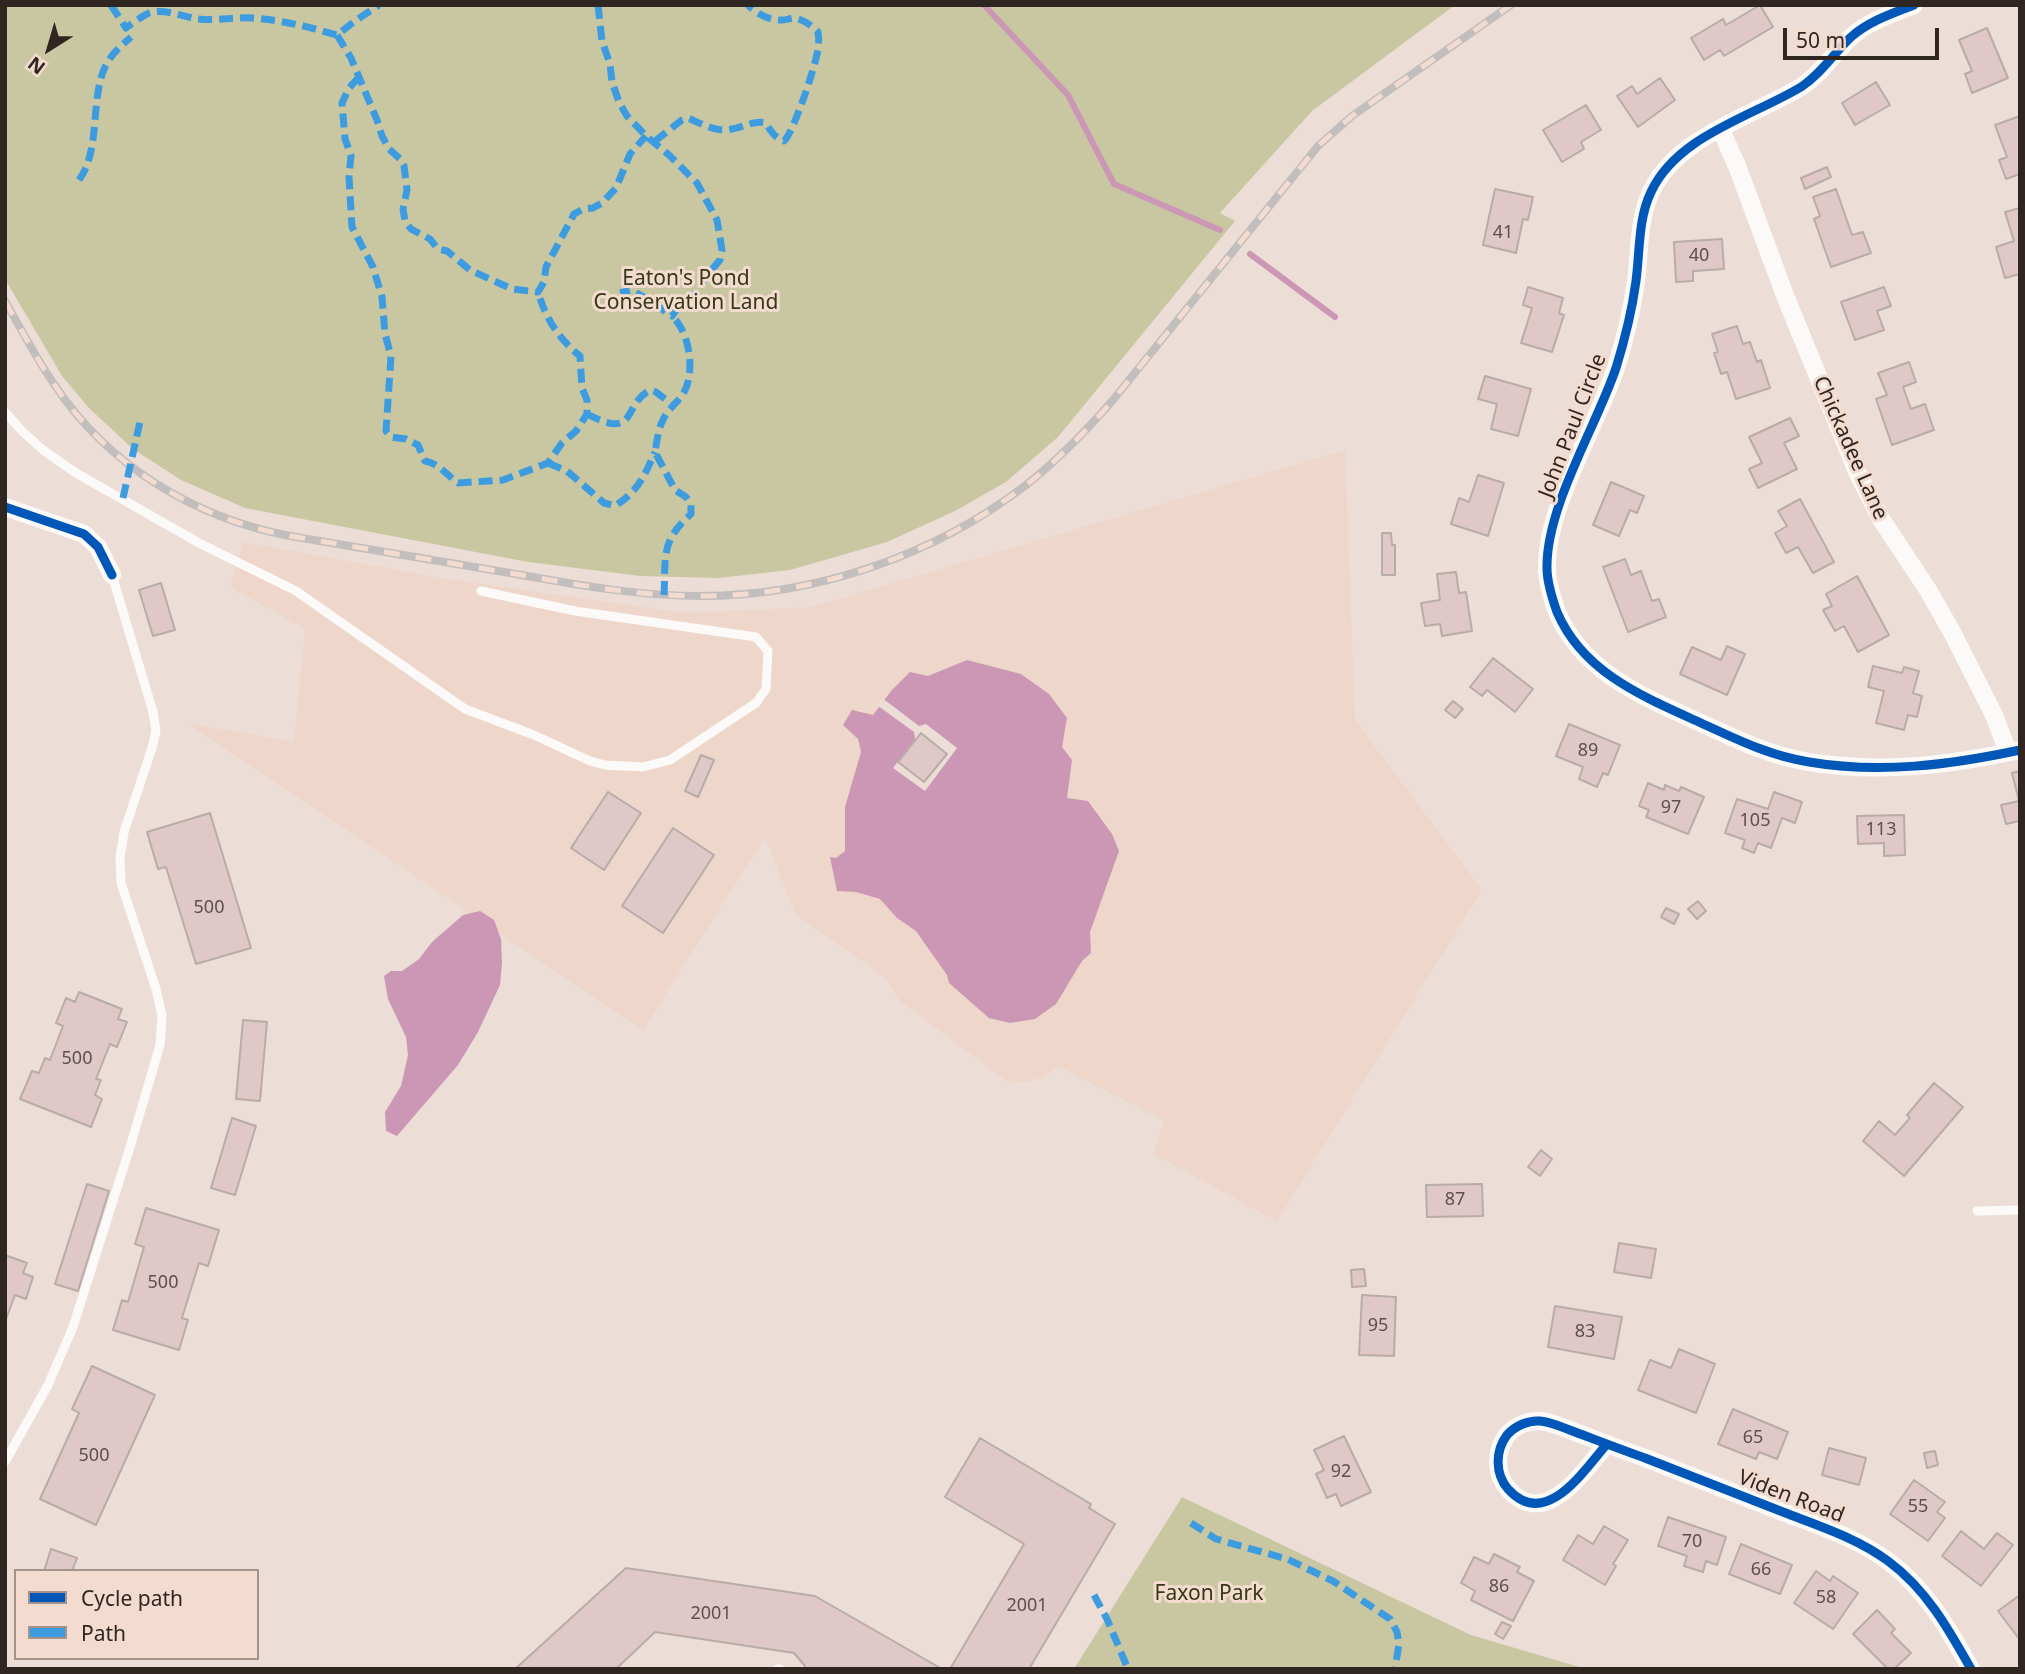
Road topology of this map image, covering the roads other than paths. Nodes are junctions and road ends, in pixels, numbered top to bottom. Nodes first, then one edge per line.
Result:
1 (1914, 5) edge
2 (1721, 130) junction
3 (5, 412) edge
4 (5, 507) edge
5 (112, 575) joint
6 (481, 590) dead end
7 (2014, 751) edge
8 (2020, 1210) edge
9 (1977, 1211) dead end
10 (1606, 1444) junction
11 (5, 1462) edge
12 (1971, 1669) edge

1 - 2 street, John Paul Circle
2 - 7 street, Chickadee Lane
2 - 7 street, John Paul Circle
3 - 6 lane
4 - 5 street
5 - 11 lane
8 - 9 lane
10 - 10 street, Viden Road
10 - 12 street, Viden Road

